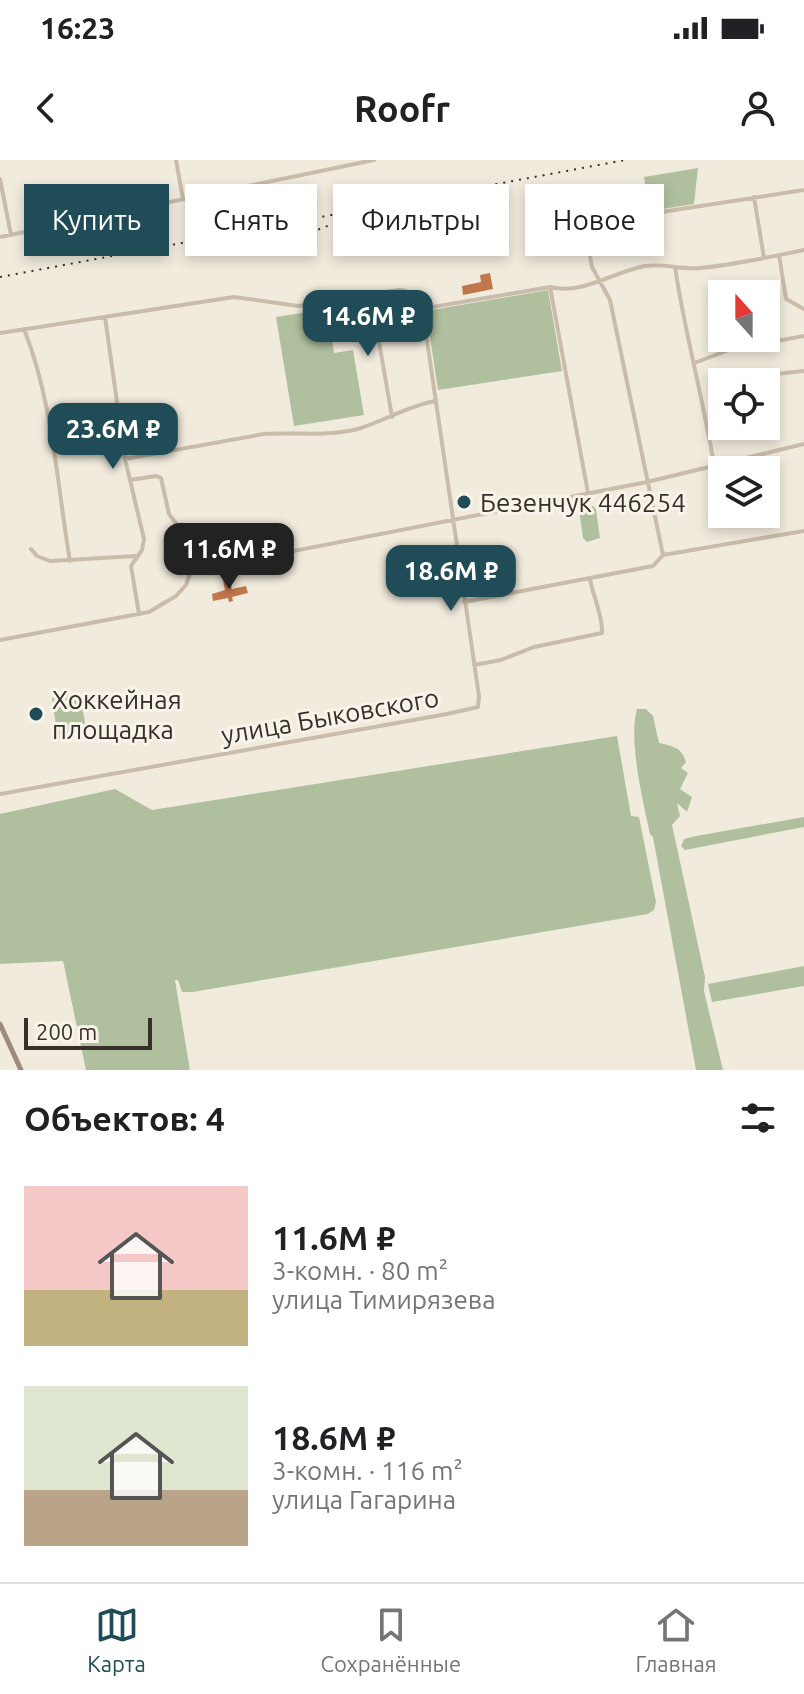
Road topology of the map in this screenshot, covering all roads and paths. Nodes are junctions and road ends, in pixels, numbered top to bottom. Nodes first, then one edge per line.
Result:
1 (176, 160) edge
2 (374, 160) edge
3 (0, 179) edge
4 (804, 190) edge
5 (754, 197) junction
6 (183, 199) junction
7 (11, 235) junction
8 (0, 237) edge
9 (804, 250) edge
10 (779, 255) junction
11 (764, 258) junction
12 (675, 267) junction
13 (601, 282) junction
14 (550, 287) junction
15 (371, 295) junction
16 (421, 309) junction
17 (804, 309) edge
18 (105, 317) junction
19 (24, 329) junction
20 (0, 333) edge
21 (804, 336) edge
22 (693, 363) junction
23 (804, 371) edge
24 (780, 374) edge
25 (435, 401) junction
26 (392, 417) junction
27 (804, 444) edge
28 (712, 456) edge
29 (755, 456) edge
30 (125, 459) junction
31 (708, 467) edge
32 (130, 480) junction
33 (647, 482) junction
34 (588, 493) junction
35 (451, 518) junction
36 (804, 531) edge
37 (31, 549) dead end
38 (663, 555) junction
39 (136, 556) junction
40 (70, 561) junction
41 (191, 571) junction
42 (590, 578) junction
43 (464, 602) junction
44 (139, 614) junction
45 (0, 640) edge
46 (474, 665) junction
47 (0, 794) edge
48 (0, 1024) edge
49 (21, 1070) edge

1 - 6 street
2 - 6 street
3 - 7 street
4 - 5 street
5 - 11 street
5 - 13 street
6 - 7 street
7 - 8 street
9 - 10 street
10 - 11 street
10 - 17 street
11 - 12 street
12 - 13 street
12 - 22 street
13 - 14 street
13 - 33 street
14 - 16 street
14 - 34 street
15 - 16 street
15 - 18 street
15 - 26 street
16 - 25 street
18 - 19 street
18 - 30 street
19 - 20 street
19 - 40 street
21 - 22 street
22 - 28 street
23 - 24 street
25 - 26 street
25 - 35 street
26 - 30 street
27 - 29 street
30 - 32 street
31 - 33 street
32 - 39 street
32 - 41 street
33 - 34 street
33 - 38 street
34 - 35 street
35 - 41 street
35 - 43 street
36 - 38 street
37 - 40 street
38 - 42 street
39 - 40 street
39 - 44 street
41 - 44 street
42 - 43 street
42 - 46 street
43 - 46 street
44 - 45 street
46 - 47 street, улица Быковского
48 - 49 main road

